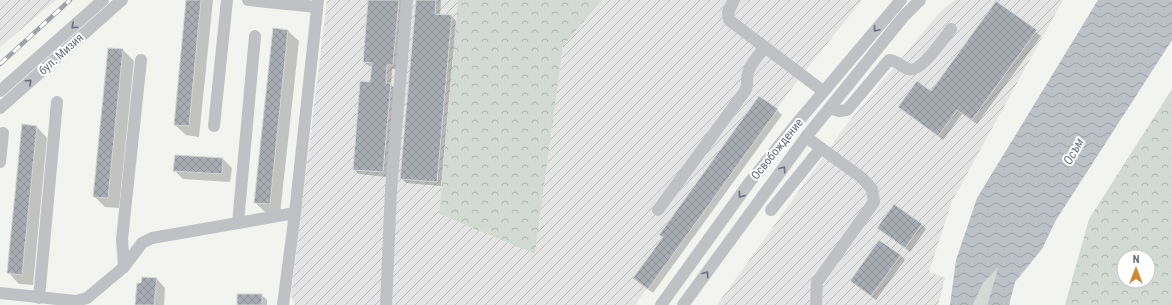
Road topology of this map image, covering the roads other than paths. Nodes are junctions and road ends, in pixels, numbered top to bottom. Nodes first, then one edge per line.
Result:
1 (103, 0) edge
2 (122, 0) edge
3 (227, 0) edge
4 (248, 0) edge
5 (407, 0) edge
6 (734, 0) edge
7 (920, 0) edge
8 (896, 2) edge
9 (318, 4) edge
10 (951, 29) dead end
11 (255, 36) dead end
12 (764, 48) junction
13 (141, 60) dead end
14 (0, 91) edge
15 (823, 92) junction
16 (57, 102) dead end
17 (0, 108) edge
18 (830, 108) junction
19 (214, 126) dead end
20 (3, 133) dead end
21 (806, 137) junction
22 (821, 148) junction
23 (0, 162) edge
24 (658, 210) dead end
25 (771, 210) dead end
26 (295, 213) junction
27 (238, 223) junction
28 (124, 268) junction
29 (0, 293) edge
30 (39, 298) junction
31 (283, 305) edge
32 (386, 305) edge
33 (661, 305) edge
34 (683, 305) edge
35 (816, 305) edge

1 -> 14 street, бул. Мизия
17 -> 2 street, бул. Мизия
3 - 19 street
4 - 9 street
5 - 32 street
6 - 12 street
7 - 18 street, Освобождение
8 -> 15 street, Освобождение
9 - 26 street
10 - 18 street
11 - 27 street
12 - 15 street
12 - 24 street
13 - 28 street
15 -> 33 street, Освобождение
16 - 30 street
18 - 21 street, Освобождение
20 - 23 street
21 - 22 street
34 -> 21 street, Освобождение
22 - 25 street
22 - 35 street
26 - 27 street
26 - 31 street
27 - 28 street
28 - 30 street
29 - 30 street

